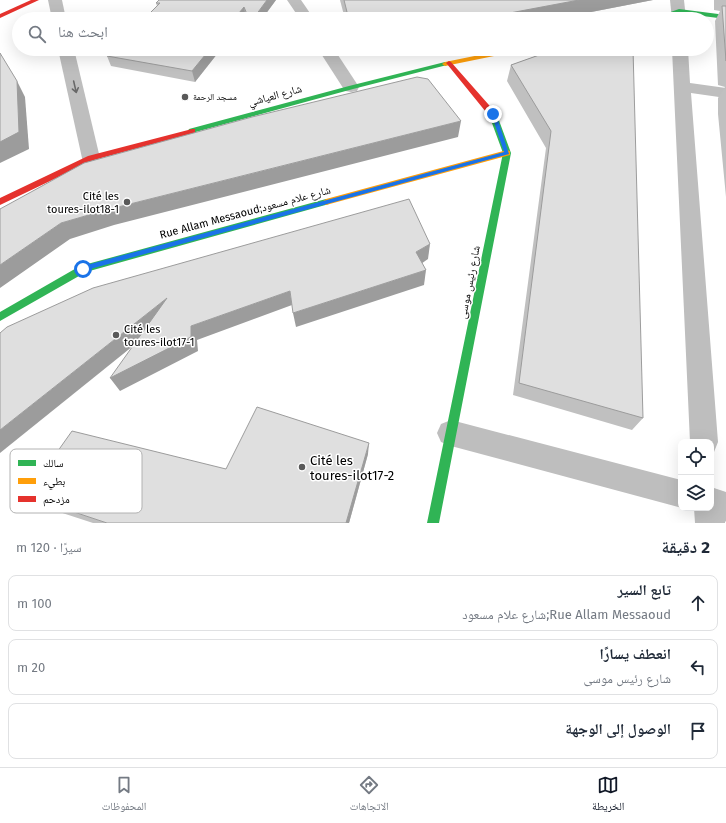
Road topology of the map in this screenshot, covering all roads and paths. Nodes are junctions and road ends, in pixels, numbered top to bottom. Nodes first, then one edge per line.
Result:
1 (36, 0) edge
2 (55, 0) edge
3 (294, 0) edge
4 (678, 10) edge
5 (58, 12) edge
6 (302, 12) edge
7 (692, 12) edge
8 (714, 15) edge
9 (0, 16) edge
10 (726, 17) edge
11 (68, 56) edge
12 (331, 56) edge
13 (484, 56) edge
14 (680, 56) edge
15 (450, 63) junction
16 (351, 87) junction
17 (682, 87) junction
18 (726, 93) edge
19 (507, 153) junction
20 (91, 158) junction
21 (0, 202) edge
22 (0, 317) edge
23 (451, 433) junction
24 (704, 439) edge
25 (678, 493) edge
26 (714, 503) edge
27 (726, 506) edge
28 (709, 511) edge
29 (433, 523) edge
30 (710, 523) edge

1 - 9 street
2 - 5 street
3 - 6 street
4 - 7 street
8 - 10 street
11 -> 20 street
12 - 16 street
13 - 15 street, شارع العياشي
14 - 17 street
15 - 16 street, شارع العياشي
15 - 19 street
16 - 20 street, شارع العياشي
17 - 18 street
17 - 24 street
19 - 22 street, Rue Allam Messaoud;شارع علام مسعود
19 - 23 street, شارع رئيس موسى
20 - 21 street, شارع العياشي
23 - 25 street
23 - 29 street, شارع رئيس موسى
26 - 27 street
28 - 30 street

